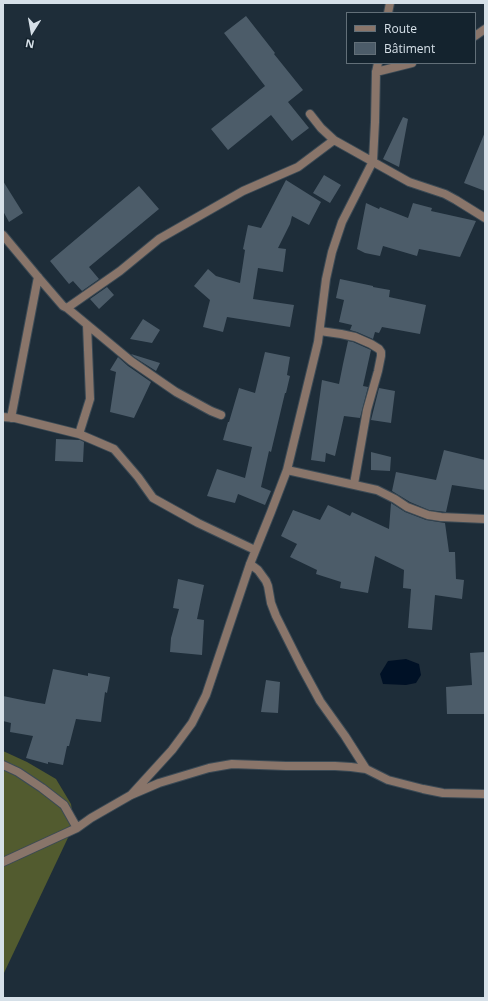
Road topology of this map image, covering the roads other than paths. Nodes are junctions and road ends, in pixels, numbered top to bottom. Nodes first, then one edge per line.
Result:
1 (485, 29) edge
2 (476, 35) edge
3 (378, 64) edge
4 (408, 64) edge
5 (376, 72) junction
6 (310, 114) dead end
7 (334, 140) junction
8 (373, 161) junction
9 (485, 218) edge
10 (3, 235) edge
11 (38, 277) junction
12 (67, 308) junction
13 (87, 325) junction
14 (320, 331) junction
15 (221, 415) dead end
16 (7, 418) edge
17 (79, 434) junction
18 (287, 470) junction
19 (354, 484) junction
20 (485, 519) edge
21 (255, 550) junction
22 (250, 564) junction
23 (3, 765) edge
24 (366, 769) junction
25 (485, 794) edge
26 (131, 795) junction
27 (77, 828) junction
28 (3, 862) edge

1 - 2 street
3 - 5 street
4 - 5 street
5 - 8 street
6 - 7 street
7 - 8 street
7 - 12 street
8 - 9 street
8 - 14 street
10 - 11 street
11 - 12 street
11 - 16 street
12 - 13 street
13 - 15 street
13 - 17 street
14 - 18 street
14 - 19 street
16 - 17 street
17 - 21 street
18 - 19 street
18 - 21 street
19 - 20 street
21 - 22 street
22 - 24 street
22 - 26 street
23 - 27 street
24 - 25 street
24 - 26 street
26 - 27 street
27 - 28 street

